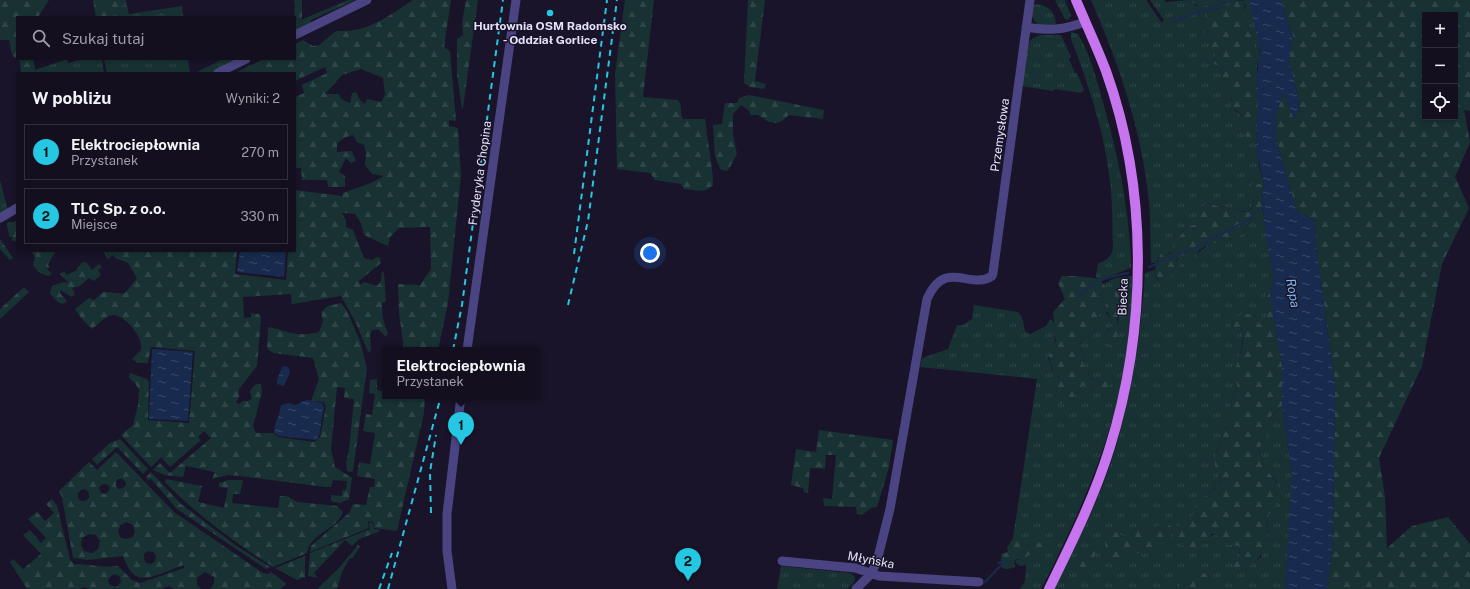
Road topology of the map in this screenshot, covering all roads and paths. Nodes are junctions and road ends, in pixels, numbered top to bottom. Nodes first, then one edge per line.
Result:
1 (368, 0) edge
2 (516, 0) edge
3 (1030, 0) edge
4 (1076, 0) edge
5 (1085, 22) junction
6 (1026, 27) junction
7 (296, 35) edge
8 (244, 60) edge
9 (220, 72) edge
10 (16, 209) edge
11 (0, 218) edge
12 (467, 347) edge
13 (461, 399) edge
14 (782, 561) dead end
15 (870, 574) junction
16 (979, 582) dead end
17 (452, 589) edge
18 (856, 589) edge
19 (1049, 589) edge

1 - 7 street
2 - 12 street, Fryderyka Chopina
3 - 6 street, Przemysłowa
4 - 5 main road, Biecka
5 - 6 street
5 - 19 main road, Biecka
6 - 15 street, Przemysłowa
8 - 9 street
10 - 11 street
13 - 17 street
14 - 15 street, Młyńska
15 - 16 street, Młyńska
15 - 18 street

